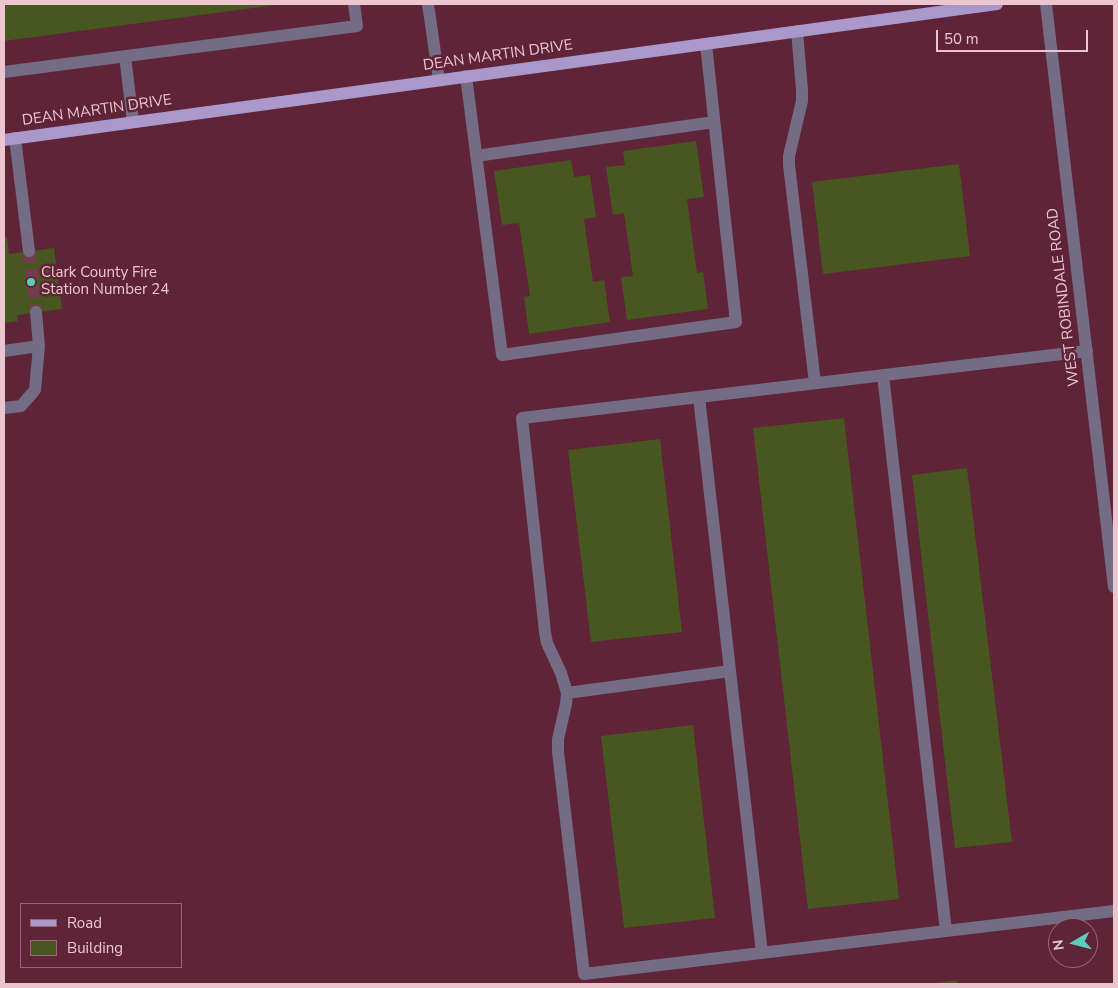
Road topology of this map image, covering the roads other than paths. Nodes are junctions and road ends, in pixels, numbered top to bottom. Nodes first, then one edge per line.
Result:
1 (354, 4) edge
2 (428, 4) edge
3 (997, 4) edge
4 (1046, 4) edge
5 (797, 31) junction
6 (706, 44) junction
7 (125, 56) junction
8 (4, 72) edge
9 (466, 76) junction
10 (439, 80) junction
11 (133, 122) junction
12 (714, 122) junction
13 (9, 139) edge
14 (476, 156) junction
15 (28, 251) tunnel mouth
16 (36, 312) tunnel mouth
17 (40, 346) junction
18 (1087, 351) junction
19 (4, 352) edge
20 (883, 375) junction
21 (815, 383) junction
22 (699, 397) junction
23 (4, 408) edge
24 (1114, 587) edge
25 (730, 671) junction
26 (567, 693) junction
27 (1114, 911) edge
28 (946, 931) junction
29 (762, 953) junction

1 - 7 street
2 - 10 street
3 - 5 main road, DEAN MARTIN DRIVE
4 - 18 street, WEST ROBINDALE ROAD
5 - 6 main road, DEAN MARTIN DRIVE
5 - 21 street
6 - 9 main road, DEAN MARTIN DRIVE
6 - 12 street
7 - 8 street
7 - 11 street
9 - 10 main road, DEAN MARTIN DRIVE
9 - 14 street
10 - 11 main road, DEAN MARTIN DRIVE
11 - 13 main road, DEAN MARTIN DRIVE
12 - 14 street
12 - 14 street
13 - 15 street
16 - 17 street
17 - 19 street
17 - 23 street
18 - 20 street
18 - 24 street, WEST ROBINDALE ROAD
20 - 21 street
20 - 28 street
21 - 22 street
22 - 25 street
22 - 26 street
25 - 26 street
25 - 29 street
26 - 29 street
27 - 28 street
28 - 29 street

